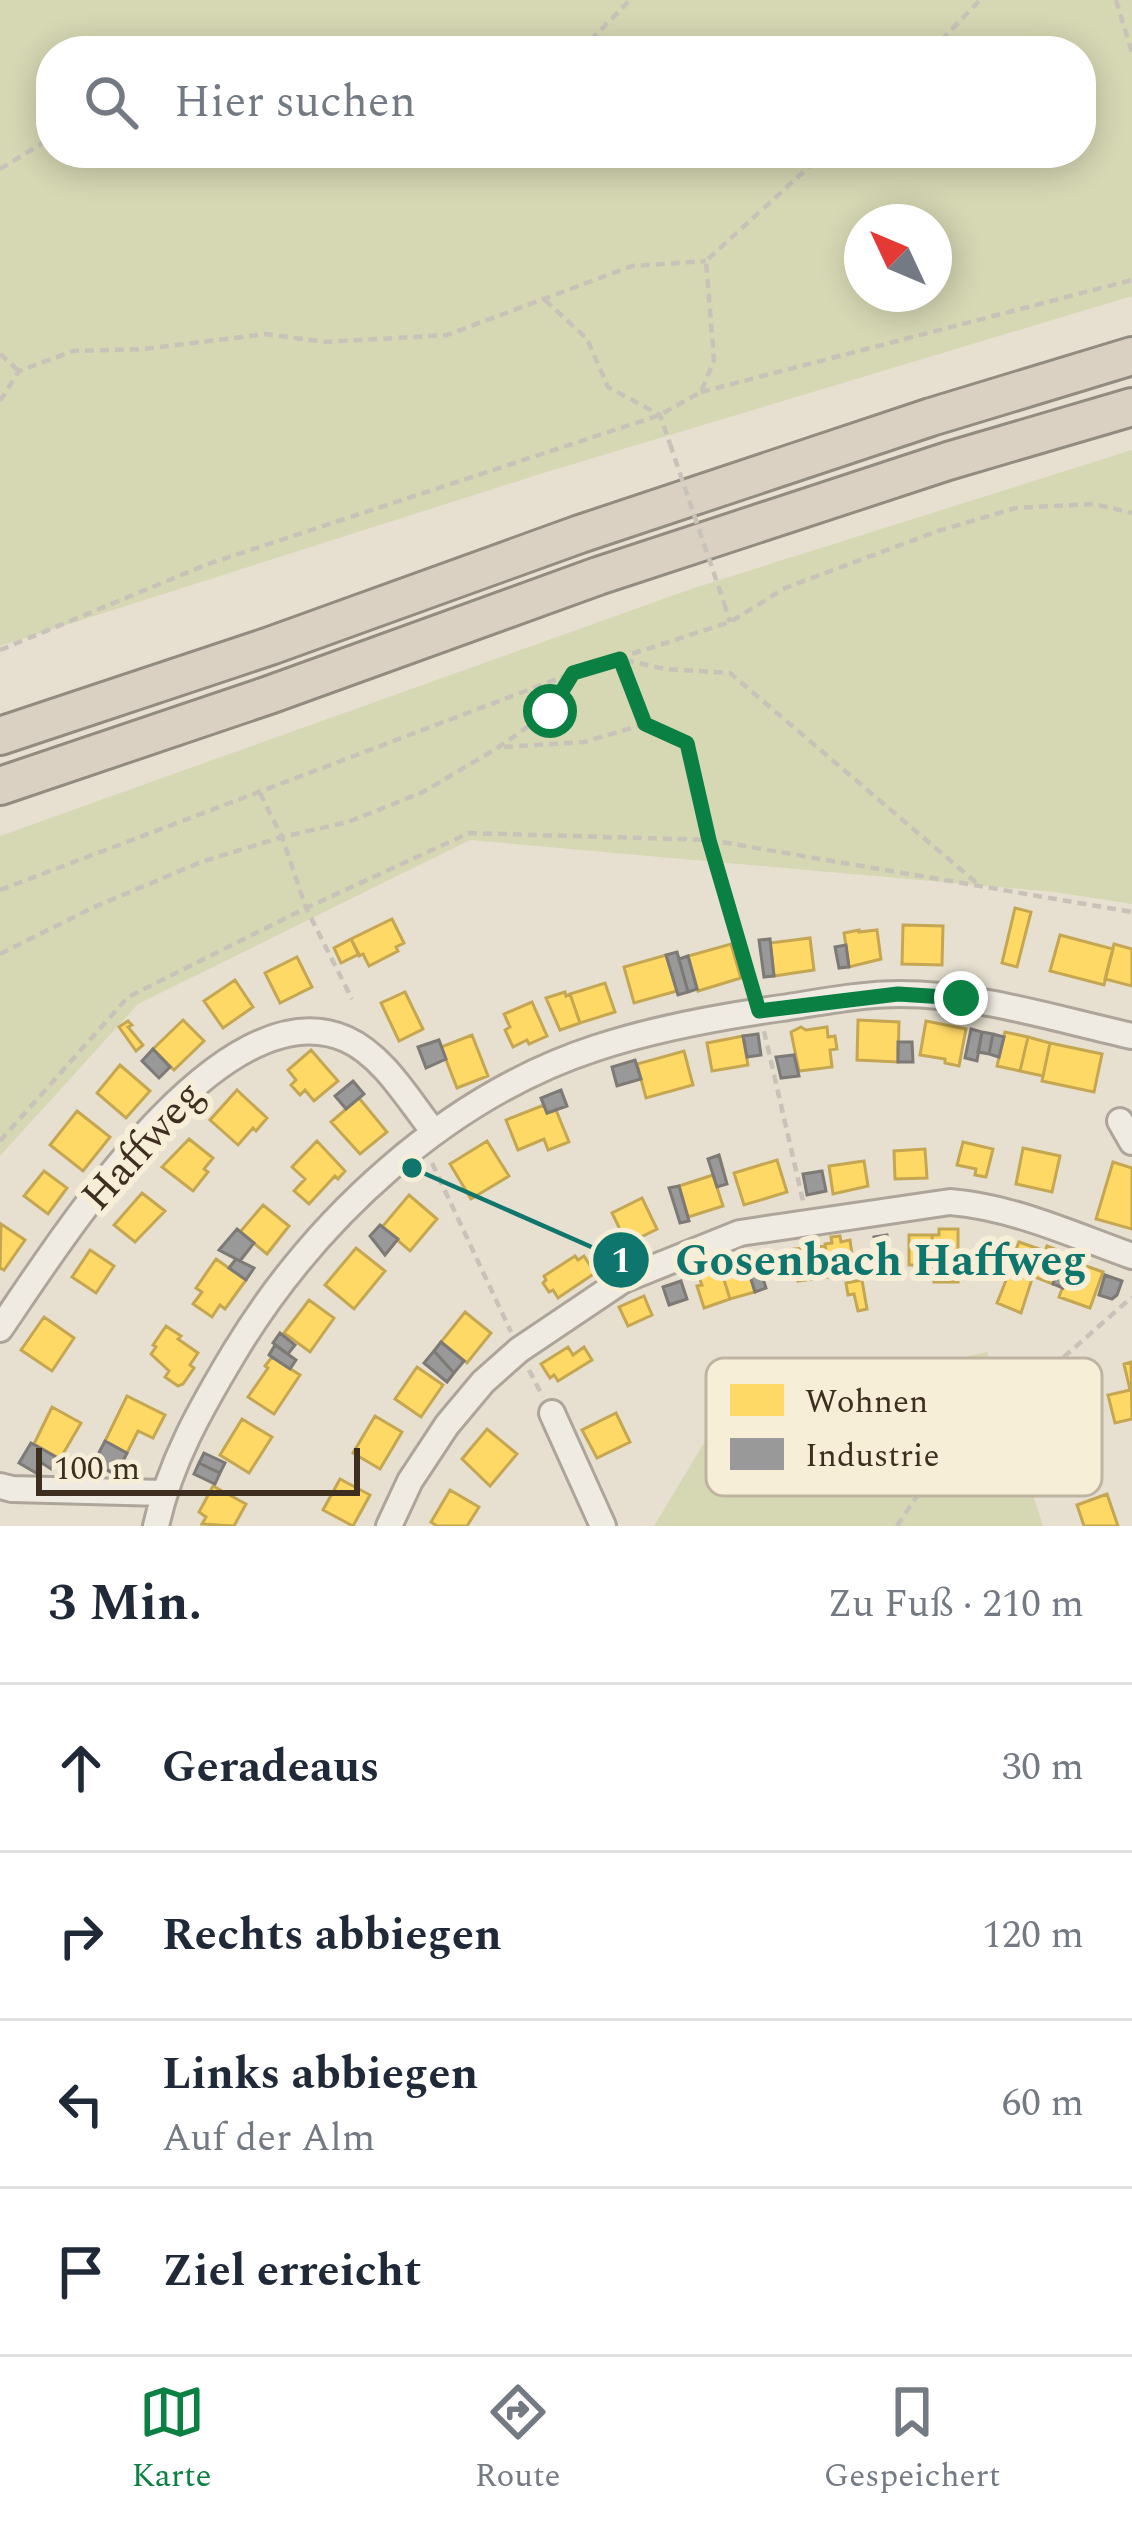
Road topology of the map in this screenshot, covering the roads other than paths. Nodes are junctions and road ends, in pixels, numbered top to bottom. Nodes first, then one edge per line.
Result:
1 (1132, 356) edge
2 (1132, 407) edge
3 (0, 736) edge
4 (0, 786) edge
5 (1132, 1036) edge
6 (434, 1132) junction
7 (1132, 1256) edge
8 (0, 1329) edge
9 (552, 1413) road end
10 (0, 1486) edge
11 (163, 1493) junction
12 (156, 1526) edge
13 (389, 1526) edge
14 (604, 1526) edge

1 - 3 highway
2 - 4 highway
5 - 6 street
6 - 8 street, Haffweg
6 - 11 street
7 - 13 street
9 - 14 street
10 - 11 street
11 - 12 street

